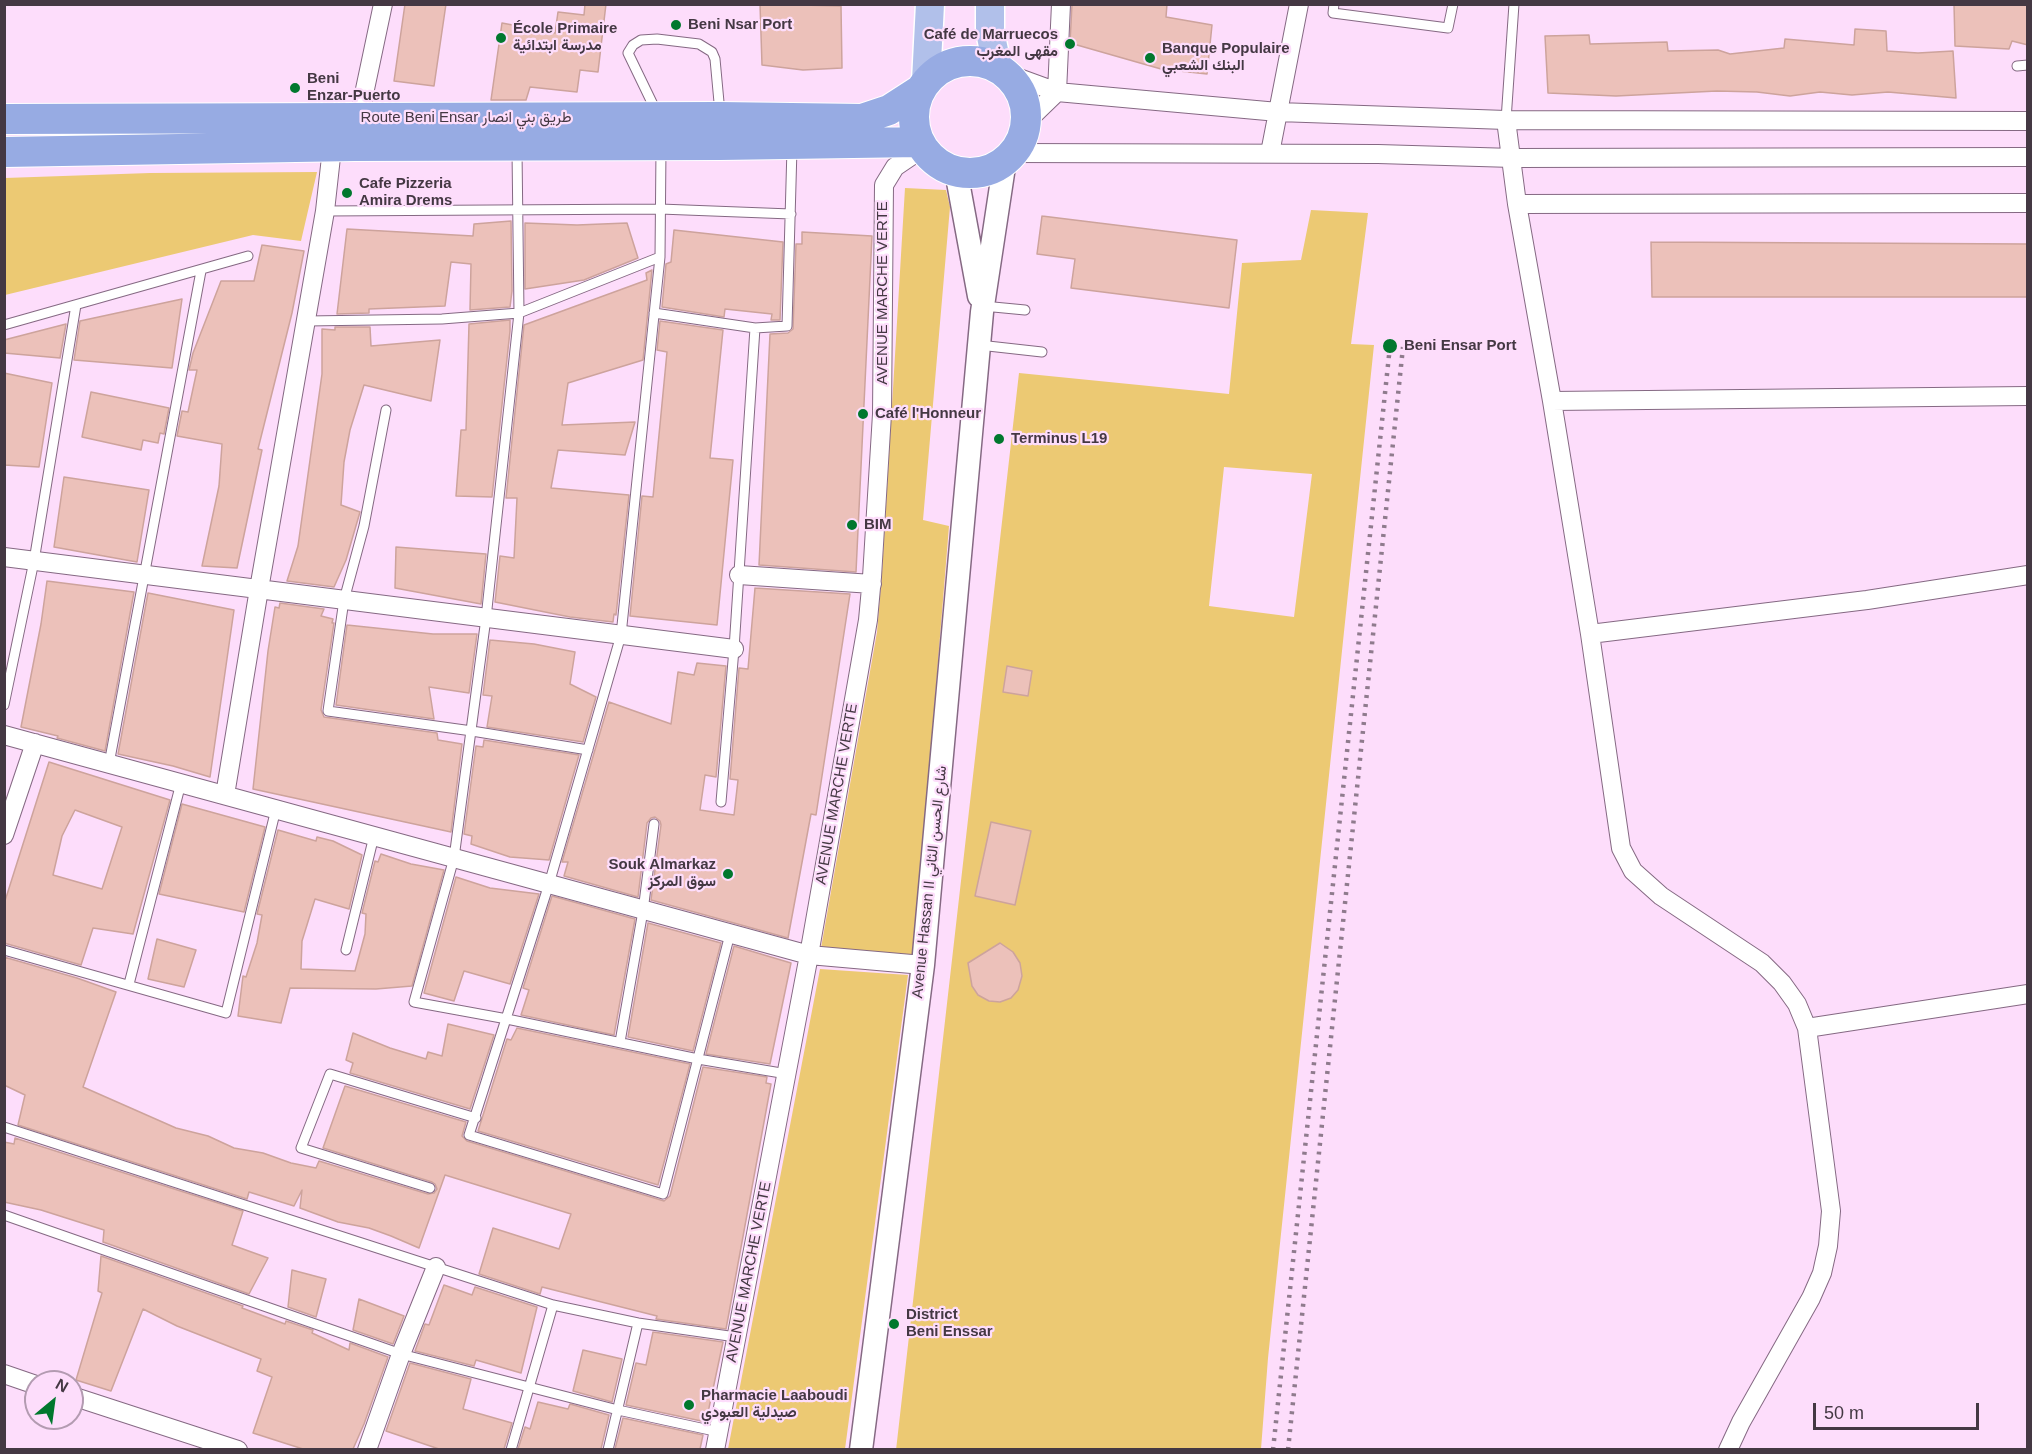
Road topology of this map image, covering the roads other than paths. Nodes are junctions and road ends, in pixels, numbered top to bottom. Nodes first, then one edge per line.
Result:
1 (383, 4) edge
2 (930, 4) edge
3 (990, 4) edge
4 (1061, 4) edge
5 (1299, 4) edge
6 (1334, 4) edge
7 (1453, 4) edge
8 (1514, 4) edge
9 (2028, 65) edge
10 (2017, 66) dead end
11 (1001, 71) junction
12 (923, 85) junction
13 (1057, 92) junction
14 (1278, 112) junction
15 (4, 119) edge
16 (1506, 120) junction
17 (2028, 121) edge
18 (1026, 122) junction
19 (660, 131) junction
20 (720, 131) junction
21 (348, 137) junction
22 (792, 144) junction
23 (517, 145) junction
24 (921, 145) junction
25 (4, 152) edge
26 (1270, 153) junction
27 (1009, 156) junction
28 (2028, 157) edge
29 (1513, 158) junction
30 (956, 171) junction
31 (2028, 203) edge
32 (1517, 204) junction
33 (660, 209) junction
34 (518, 210) junction
35 (325, 212) junction
36 (791, 214) junction
37 (248, 256) dead end
38 (660, 257) junction
39 (201, 271) junction
40 (76, 305) junction
41 (983, 309) junction
42 (1025, 310) dead end
43 (519, 313) junction
44 (654, 313) junction
45 (307, 321) junction
46 (4, 325) edge
47 (755, 328) junction
48 (979, 345) junction
49 (1042, 352) dead end
50 (2028, 396) edge
51 (1552, 401) junction
52 (386, 410) dead end
53 (4, 557) edge
54 (34, 561) junction
55 (145, 575) junction
56 (739, 575) junction
57 (2028, 575) edge
58 (872, 584) junction
59 (259, 589) junction
60 (344, 600) junction
61 (486, 618) junction
62 (1590, 634) junction
63 (621, 635) junction
64 (734, 649) junction
65 (4, 705) edge
66 (472, 731) junction
67 (4, 735) edge
68 (35, 743) junction
69 (588, 750) junction
70 (110, 764) junction
71 (181, 783) junction
72 (225, 795) junction
73 (721, 802) dead end
74 (276, 809) junction
75 (654, 824) dead end
76 (4, 835) edge
77 (374, 836) junction
78 (454, 858) junction
79 (549, 884) junction
80 (643, 911) junction
81 (730, 934) junction
82 (4, 950) edge
83 (346, 950) dead end
84 (809, 955) junction
85 (923, 965) junction
86 (129, 984) junction
87 (2028, 994) edge
88 (507, 1019) junction
89 (1807, 1028) junction
90 (620, 1042) junction
91 (698, 1059) junction
92 (787, 1074) junction
93 (476, 1118) junction
94 (4, 1127) edge
95 (430, 1188) dead end
96 (4, 1215) edge
97 (436, 1267) junction
98 (553, 1305) junction
99 (638, 1323) junction
100 (736, 1337) junction
101 (401, 1354) junction
102 (4, 1374) edge
103 (24, 1381) edge
104 (529, 1387) junction
105 (84, 1400) edge
106 (618, 1410) junction
107 (717, 1441) edge
108 (220, 1447) edge
109 (238, 1449) edge
110 (367, 1449) edge
111 (511, 1449) edge
112 (608, 1449) edge
113 (861, 1449) edge
114 (1728, 1449) edge

1 - 21 street
2 - 12 main road
3 - 11 main road
4 - 13 street
5 - 14 street
6 - 7 lane
8 - 16 lane
9 - 10 lane
11 - 12 highway
11 - 13 street
11 - 18 highway
12 - 20 highway, Route Beni Ensar طريق بني انصار
12 - 24 highway
13 - 14 street
13 - 18 street
14 - 16 street
14 - 26 street
15 - 21 highway, Route Beni Ensar طريق بني انصار
16 - 17 street
16 - 29 street
18 - 27 highway
19 - 20 highway, Route Beni Ensar طريق بني انصار
19 - 20 lane
19 - 21 highway, Route Beni Ensar طريق بني انصار
19 - 23 highway, Route Beni Ensar طريق بني انصار
19 - 33 lane
20 - 22 highway, Route Beni Ensar طريق بني انصار
21 - 23 highway, Route Beni Ensar طريق بني انصار
21 - 25 highway, Route Beni Ensar طريق بني انصار
21 - 35 street
22 - 24 highway, Route Beni Ensar طريق بني انصار
22 - 36 lane
23 - 34 lane
24 - 30 highway
24 - 58 street, AVENUE MARCHE VERTE
26 - 27 street
26 - 29 street
27 - 30 highway
27 - 41 street, Avenue Hassan II شارع الحسن الثاني
28 - 29 street
29 - 32 street
30 - 41 street, Avenue Hassan II شارع الحسن الثاني
31 - 32 street
32 - 51 street
33 - 34 lane
33 - 36 lane
33 - 38 lane
34 - 35 lane
34 - 43 lane
35 - 45 street
36 - 47 lane
37 - 39 lane
38 - 43 lane
38 - 44 lane
39 - 40 lane
39 - 55 lane
40 - 46 lane
40 - 54 lane
41 - 42 lane
41 - 48 street, Avenue Hassan II شارع الحسن الثاني
43 - 45 lane
43 - 61 lane
44 - 47 lane
44 - 63 lane
45 - 59 street
47 - 56 lane
48 - 49 lane
48 - 85 street, Avenue Hassan II شارع الحسن الثاني
50 - 51 street
51 - 62 street
52 - 60 lane
53 - 54 street
54 - 55 street
54 - 65 lane
55 - 59 street
55 - 70 lane
56 - 58 street
56 - 64 lane
57 - 62 street
58 - 84 street, AVENUE MARCHE VERTE
59 - 60 street
59 - 72 street
60 - 61 street
60 - 66 lane
61 - 63 street
61 - 66 lane
62 - 89 street
63 - 64 street
63 - 69 lane
64 - 73 lane
66 - 69 lane
66 - 78 lane
67 - 68 street
68 - 70 street
68 - 76 street
69 - 79 lane
70 - 71 street
71 - 72 street
71 - 86 lane
72 - 74 street
74 - 77 street
74 - 86 lane
75 - 80 lane
77 - 78 street
77 - 83 lane
78 - 79 street
78 - 88 lane
79 - 80 street
79 - 88 lane
80 - 81 street
80 - 90 lane
81 - 84 street
81 - 91 lane
82 - 86 lane
84 - 85 street
84 - 92 street, AVENUE MARCHE VERTE
85 - 113 street, Avenue Hassan II شارع الحسن الثاني
87 - 89 street
88 - 90 lane
88 - 93 lane
89 - 114 street
90 - 91 lane
91 - 92 lane
91 - 93 lane
92 - 100 street, AVENUE MARCHE VERTE
93 - 95 lane
94 - 97 lane
96 - 101 lane
97 - 98 lane
97 - 101 street
98 - 99 lane
98 - 104 lane
99 - 100 lane
99 - 106 lane
100 - 107 street, AVENUE MARCHE VERTE
101 - 104 lane
101 - 110 street
102 - 103 street
104 - 106 lane
104 - 111 lane
105 - 108 street
106 - 107 lane
106 - 112 lane
108 - 109 street

